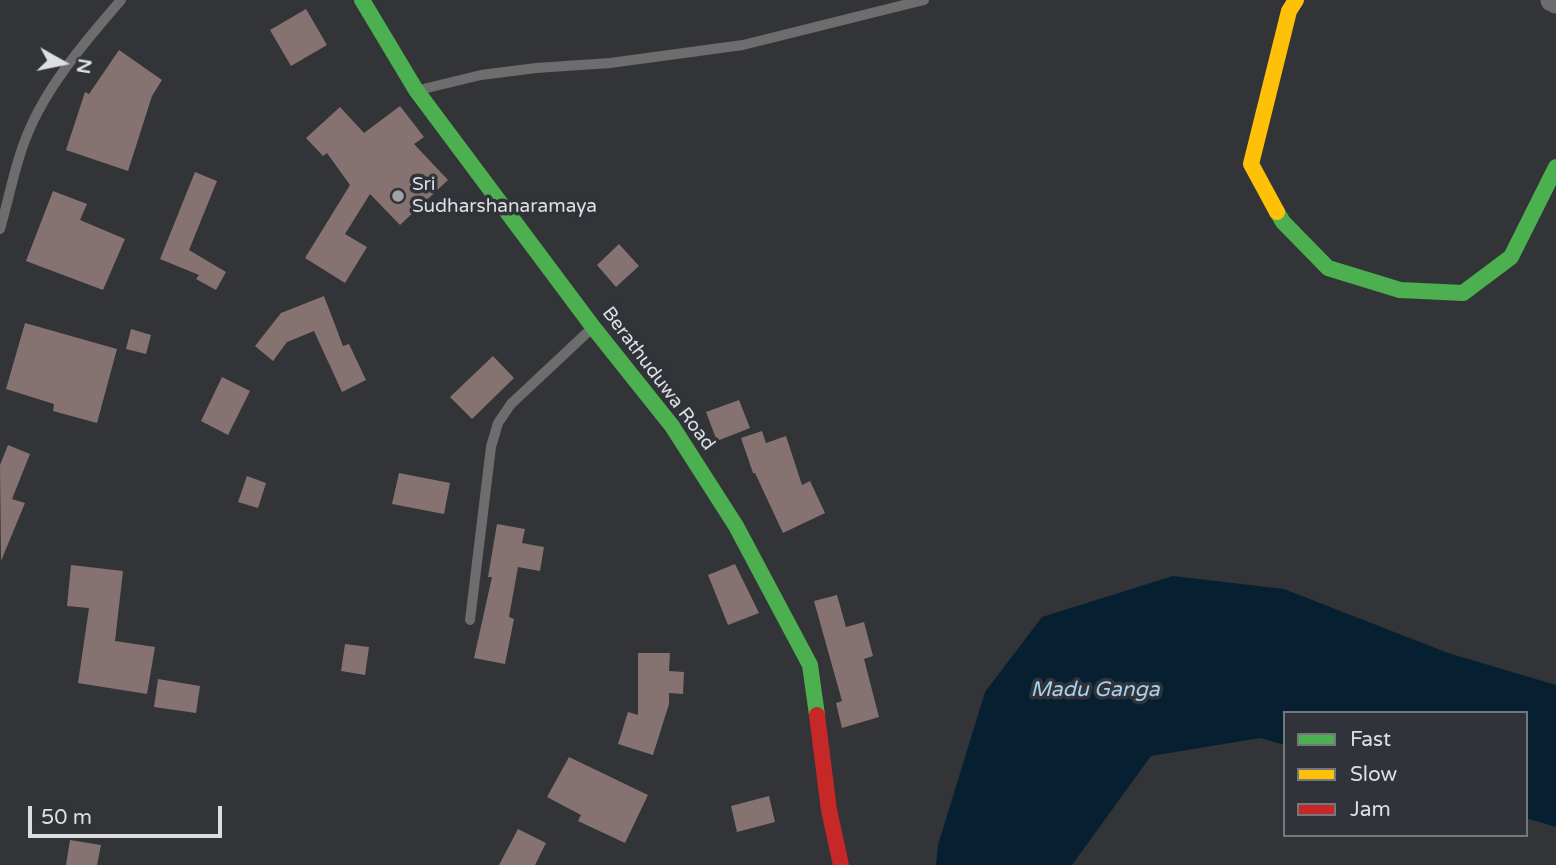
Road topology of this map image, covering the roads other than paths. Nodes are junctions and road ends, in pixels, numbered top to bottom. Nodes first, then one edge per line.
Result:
1 (121, 0) edge
2 (362, 0) edge
3 (924, 0) edge
4 (1296, 0) edge
5 (416, 90) junction
6 (1556, 167) edge
7 (0, 229) edge
8 (593, 327) junction
9 (470, 620) dead end
10 (841, 865) edge

1 - 7 lane
2 - 5 street, Berathuduwa Road
3 - 5 lane
4 - 6 street
5 - 8 street, Berathuduwa Road
8 - 9 lane
8 - 10 street, Berathuduwa Road

